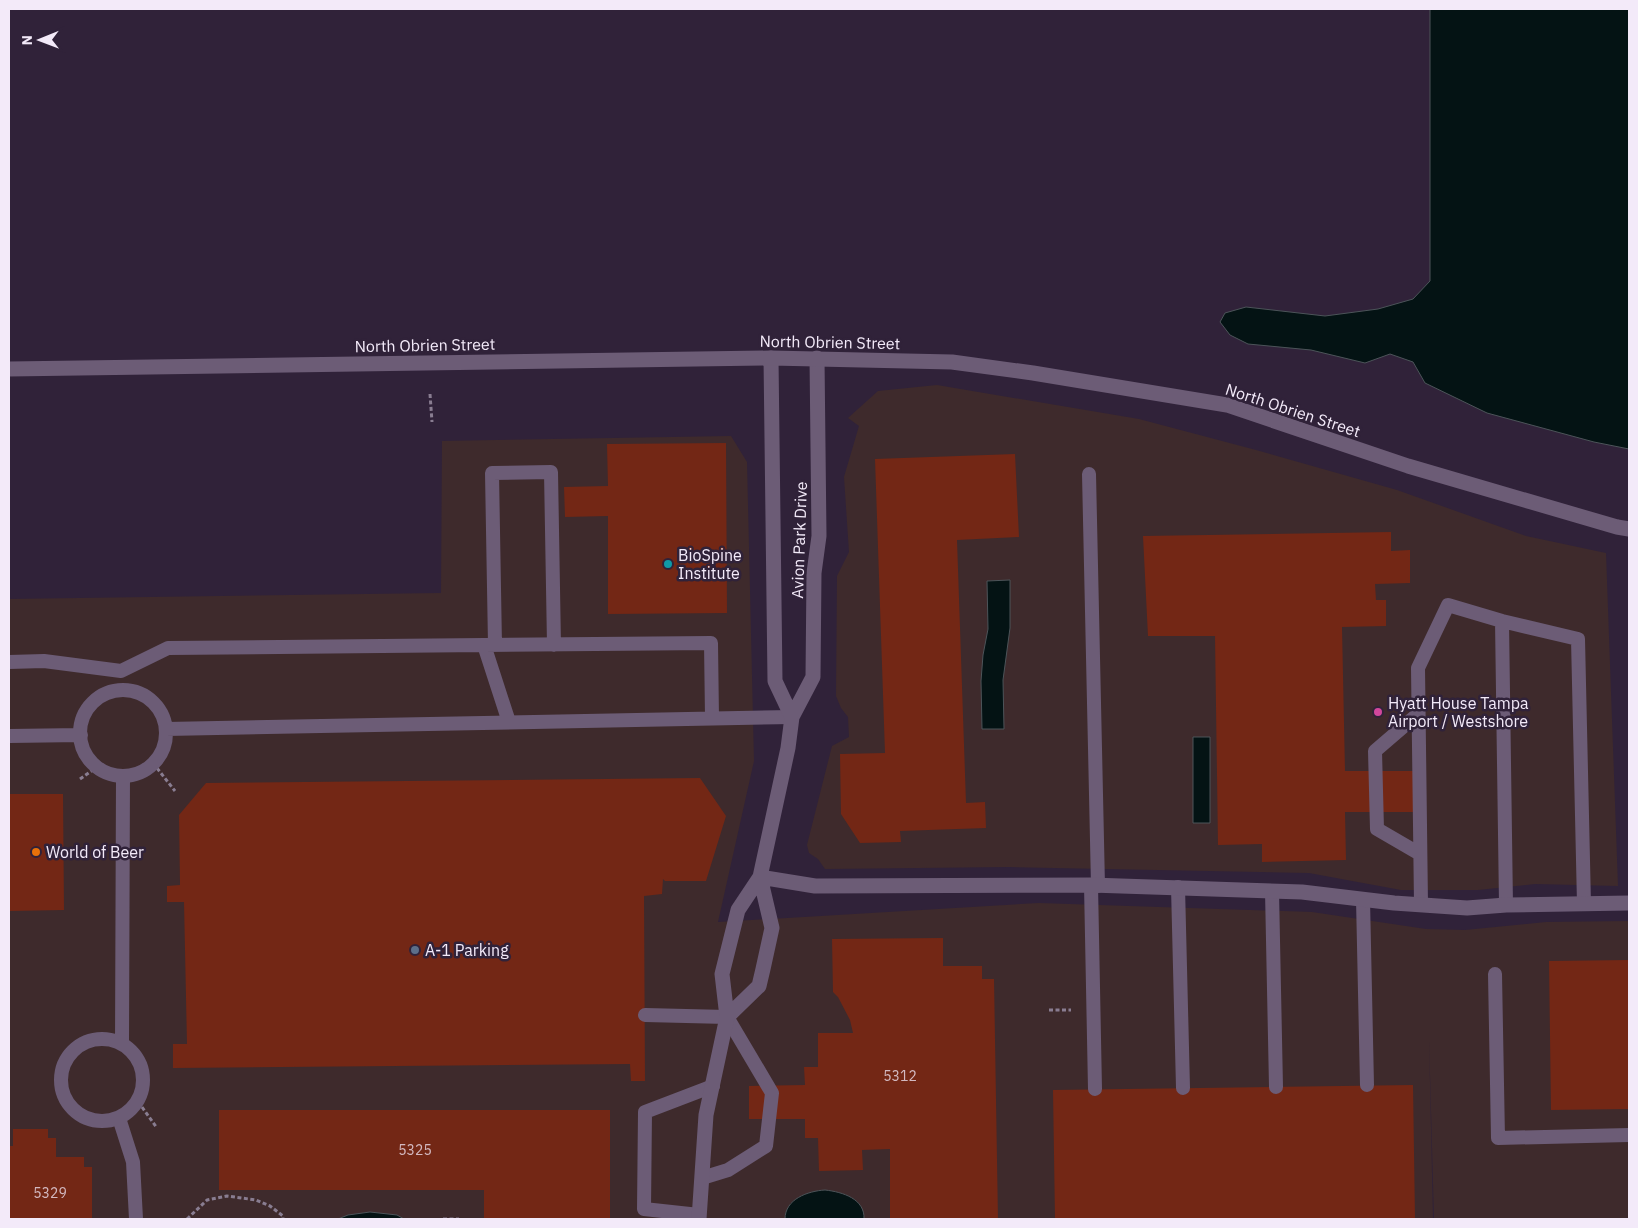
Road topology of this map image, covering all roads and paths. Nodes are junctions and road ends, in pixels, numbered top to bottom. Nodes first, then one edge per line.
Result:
1 (771, 358) junction
2 (817, 358) junction
3 (9, 368) edge
4 (430, 394) dead end
5 (432, 422) dead end
6 (1089, 474) dead end
7 (1629, 529) edge
8 (1502, 621) junction
9 (554, 644) junction
10 (490, 645) junction
11 (9, 662) edge
12 (121, 671) junction
13 (121, 690) junction
14 (1418, 714) junction
15 (792, 717) junction
16 (712, 718) junction
17 (509, 722) junction
18 (166, 729) junction
19 (81, 735) junction
20 (9, 736) edge
21 (153, 763) junction
22 (97, 767) junction
23 (123, 776) junction
24 (80, 780) dead end
25 (175, 791) dead end
26 (1420, 854) junction
27 (760, 877) junction
28 (1095, 885) junction
29 (1178, 888) junction
30 (1272, 891) junction
31 (1363, 899) junction
32 (1629, 903) edge
33 (1421, 904) junction
34 (1584, 904) junction
35 (1506, 905) junction
36 (1495, 974) dead end
37 (645, 1015) dead end
38 (727, 1017) junction
39 (122, 1044) junction
40 (712, 1086) junction
41 (1367, 1086) dead end
42 (1276, 1087) dead end
43 (1183, 1088) dead end
44 (1096, 1089) dead end
45 (138, 1101) junction
46 (119, 1118) junction
47 (157, 1128) dead end
48 (1629, 1135) edge
49 (702, 1178) junction
50 (699, 1217) edge
51 (136, 1219) edge
52 (187, 1219) edge
53 (283, 1219) edge
54 (443, 1219) edge
55 (459, 1219) edge

1 - 2 street, North Obrien Street
1 - 3 street, North Obrien Street
1 - 15 street, Avion Park Drive
2 - 7 street, North Obrien Street
2 - 15 street, Avion Park Drive
4 - 5 path
6 - 28 lane
8 - 14 lane
8 - 34 lane
8 - 35 lane
9 - 10 lane
9 - 10 lane
9 - 16 lane
10 - 12 lane
10 - 17 lane
11 - 12 lane
12 - 13 lane
13 - 18 lane
13 - 19 lane
14 - 26 lane
14 - 26 lane
15 - 16 lane
15 - 27 street, Avion Park Drive
16 - 17 lane
17 - 18 lane
18 - 21 lane
19 - 20 lane
19 - 22 lane
21 - 23 lane
21 - 25 path
22 - 23 lane
22 - 24 path
23 - 39 lane
26 - 33 lane
27 - 28 street
27 - 38 street, Avion Park Drive
27 - 38 street, Avion Park Drive
28 - 29 street
28 - 44 lane
29 - 30 street
29 - 43 lane
30 - 31 street
30 - 42 lane
31 - 33 street
31 - 41 lane
32 - 34 street
33 - 35 street
34 - 35 street
36 - 48 lane
37 - 38 lane
38 - 40 street, Avion Park Drive
38 - 49 lane
39 - 45 lane
39 - 46 lane
40 - 49 street, Avion Park Drive
40 - 50 lane
45 - 46 lane
45 - 47 path
46 - 51 lane
49 - 50 street, Avion Park Drive
52 - 53 path
54 - 55 path

